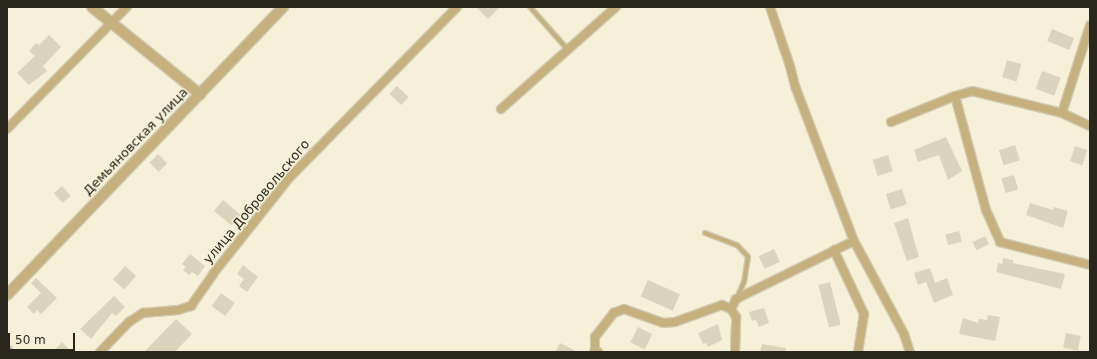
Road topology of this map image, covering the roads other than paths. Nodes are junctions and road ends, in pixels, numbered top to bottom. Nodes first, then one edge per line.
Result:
1 (92, 7) edge
2 (127, 7) edge
3 (283, 7) edge
4 (457, 7) edge
5 (530, 7) edge
6 (616, 7) edge
7 (770, 7) edge
8 (112, 23) junction
9 (1090, 25) edge
10 (568, 50) junction
11 (200, 94) junction
12 (955, 96) junction
13 (501, 109) dead end
14 (1062, 113) junction
15 (891, 122) dead end
16 (1090, 126) edge
17 (7, 128) edge
18 (704, 233) dead end
19 (854, 241) junction
20 (834, 250) junction
21 (1090, 265) edge
22 (7, 295) edge
23 (736, 299) junction
24 (731, 309) junction
25 (7, 349) edge
26 (10, 352) edge
27 (100, 352) edge
28 (598, 352) edge
29 (735, 352) edge
30 (858, 352) edge
31 (910, 352) edge

1 - 8 street
2 - 8 street
3 - 11 street, Демьяновская улица
4 - 27 street, улица Добровольского
5 - 10 lane
6 - 10 street
7 - 19 street
8 - 11 street
8 - 17 street
9 - 14 street
10 - 13 street
11 - 22 street, Демьяновская улица
12 - 14 street
12 - 15 street
12 - 21 street
14 - 16 street
18 - 23 lane
19 - 20 street
19 - 31 street
20 - 23 street
20 - 30 street
23 - 24 street
24 - 28 street
24 - 29 street
25 - 26 street

